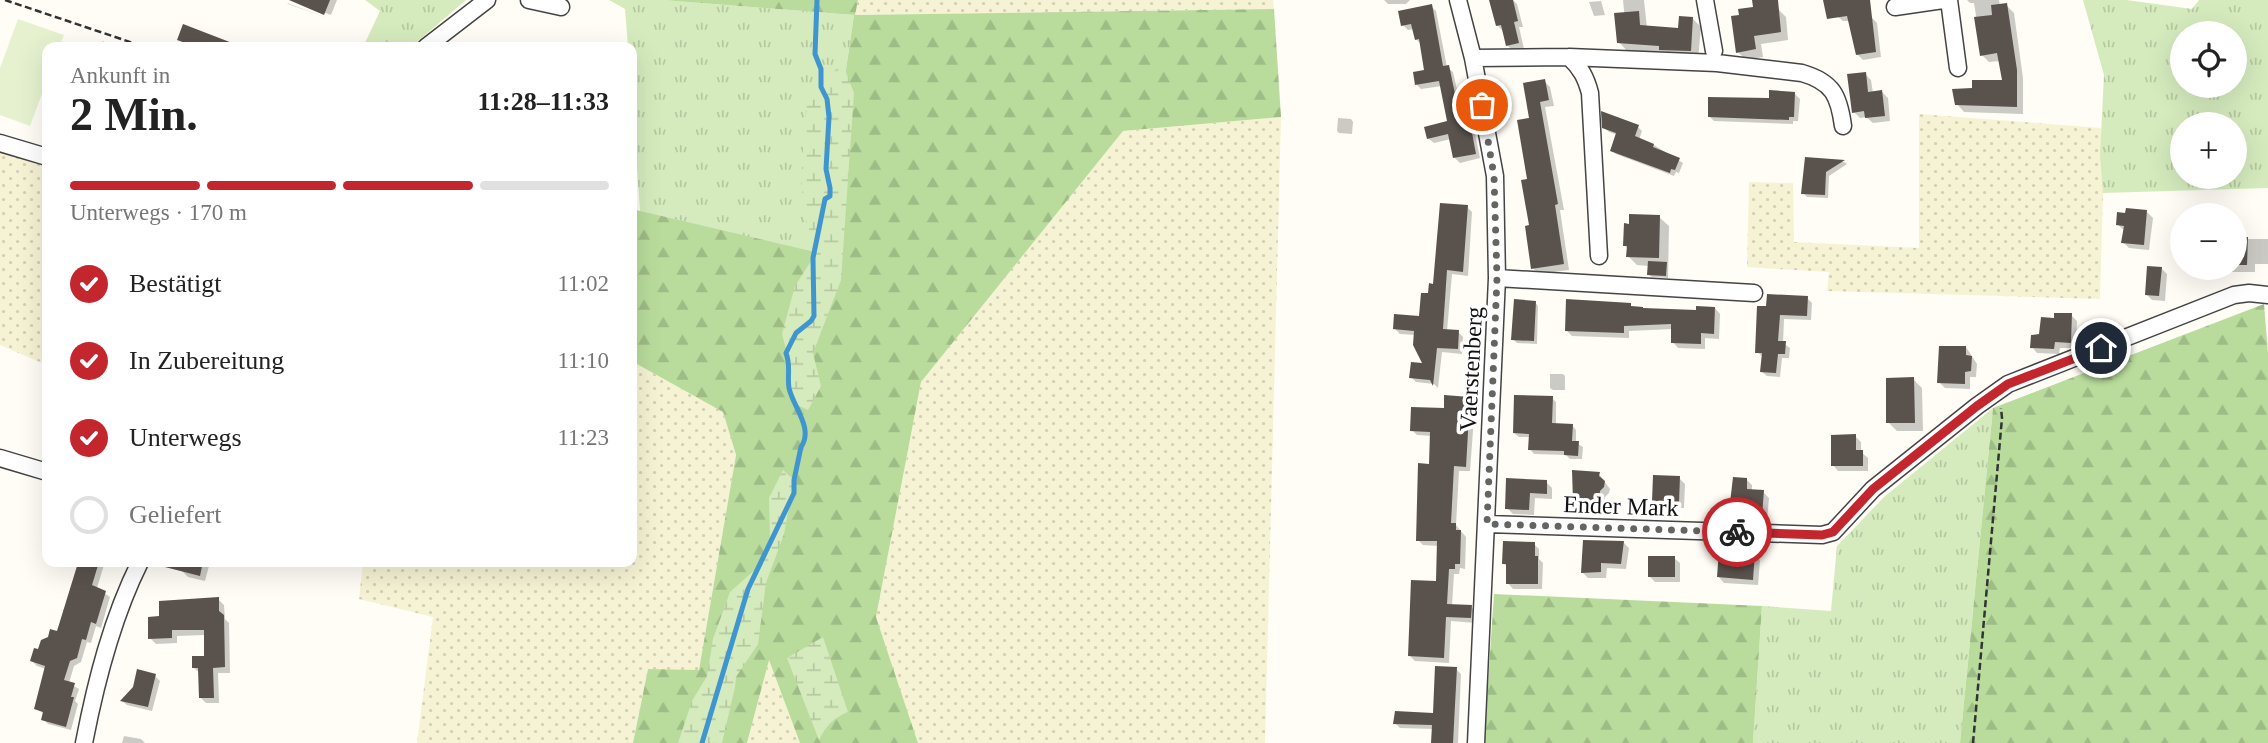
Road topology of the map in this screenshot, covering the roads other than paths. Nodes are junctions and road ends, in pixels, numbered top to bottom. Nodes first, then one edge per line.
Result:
1 (487, 0) edge
2 (529, 0) edge
3 (1458, 0) edge
4 (1705, 0) edge
5 (1943, 0) edge
6 (1949, 0) edge
7 (561, 7) dead end
8 (1895, 7) dead end
9 (432, 42) edge
10 (1713, 51) dead end
11 (1569, 57) junction
12 (1473, 58) junction
13 (1958, 68) dead end
14 (1843, 126) dead end
15 (0, 143) edge
16 (42, 156) edge
17 (1599, 256) dead end
18 (1497, 278) junction
19 (1754, 293) dead end
20 (2268, 295) edge
21 (0, 458) edge
22 (42, 471) edge
23 (1487, 524) junction
24 (138, 567) edge
25 (84, 743) edge
26 (1476, 743) edge

1 - 9 street
2 - 7 street
3 - 12 street, Vaerstenberg
4 - 10 street
5 - 8 street
6 - 13 street
11 - 12 street
11 - 14 street
11 - 17 street
12 - 18 street, Vaerstenberg
15 - 16 street
18 - 19 street
18 - 23 street, Vaerstenberg
20 - 23 street, Ender Mark
21 - 22 street
23 - 26 street, Vaerstenberg
24 - 25 street

